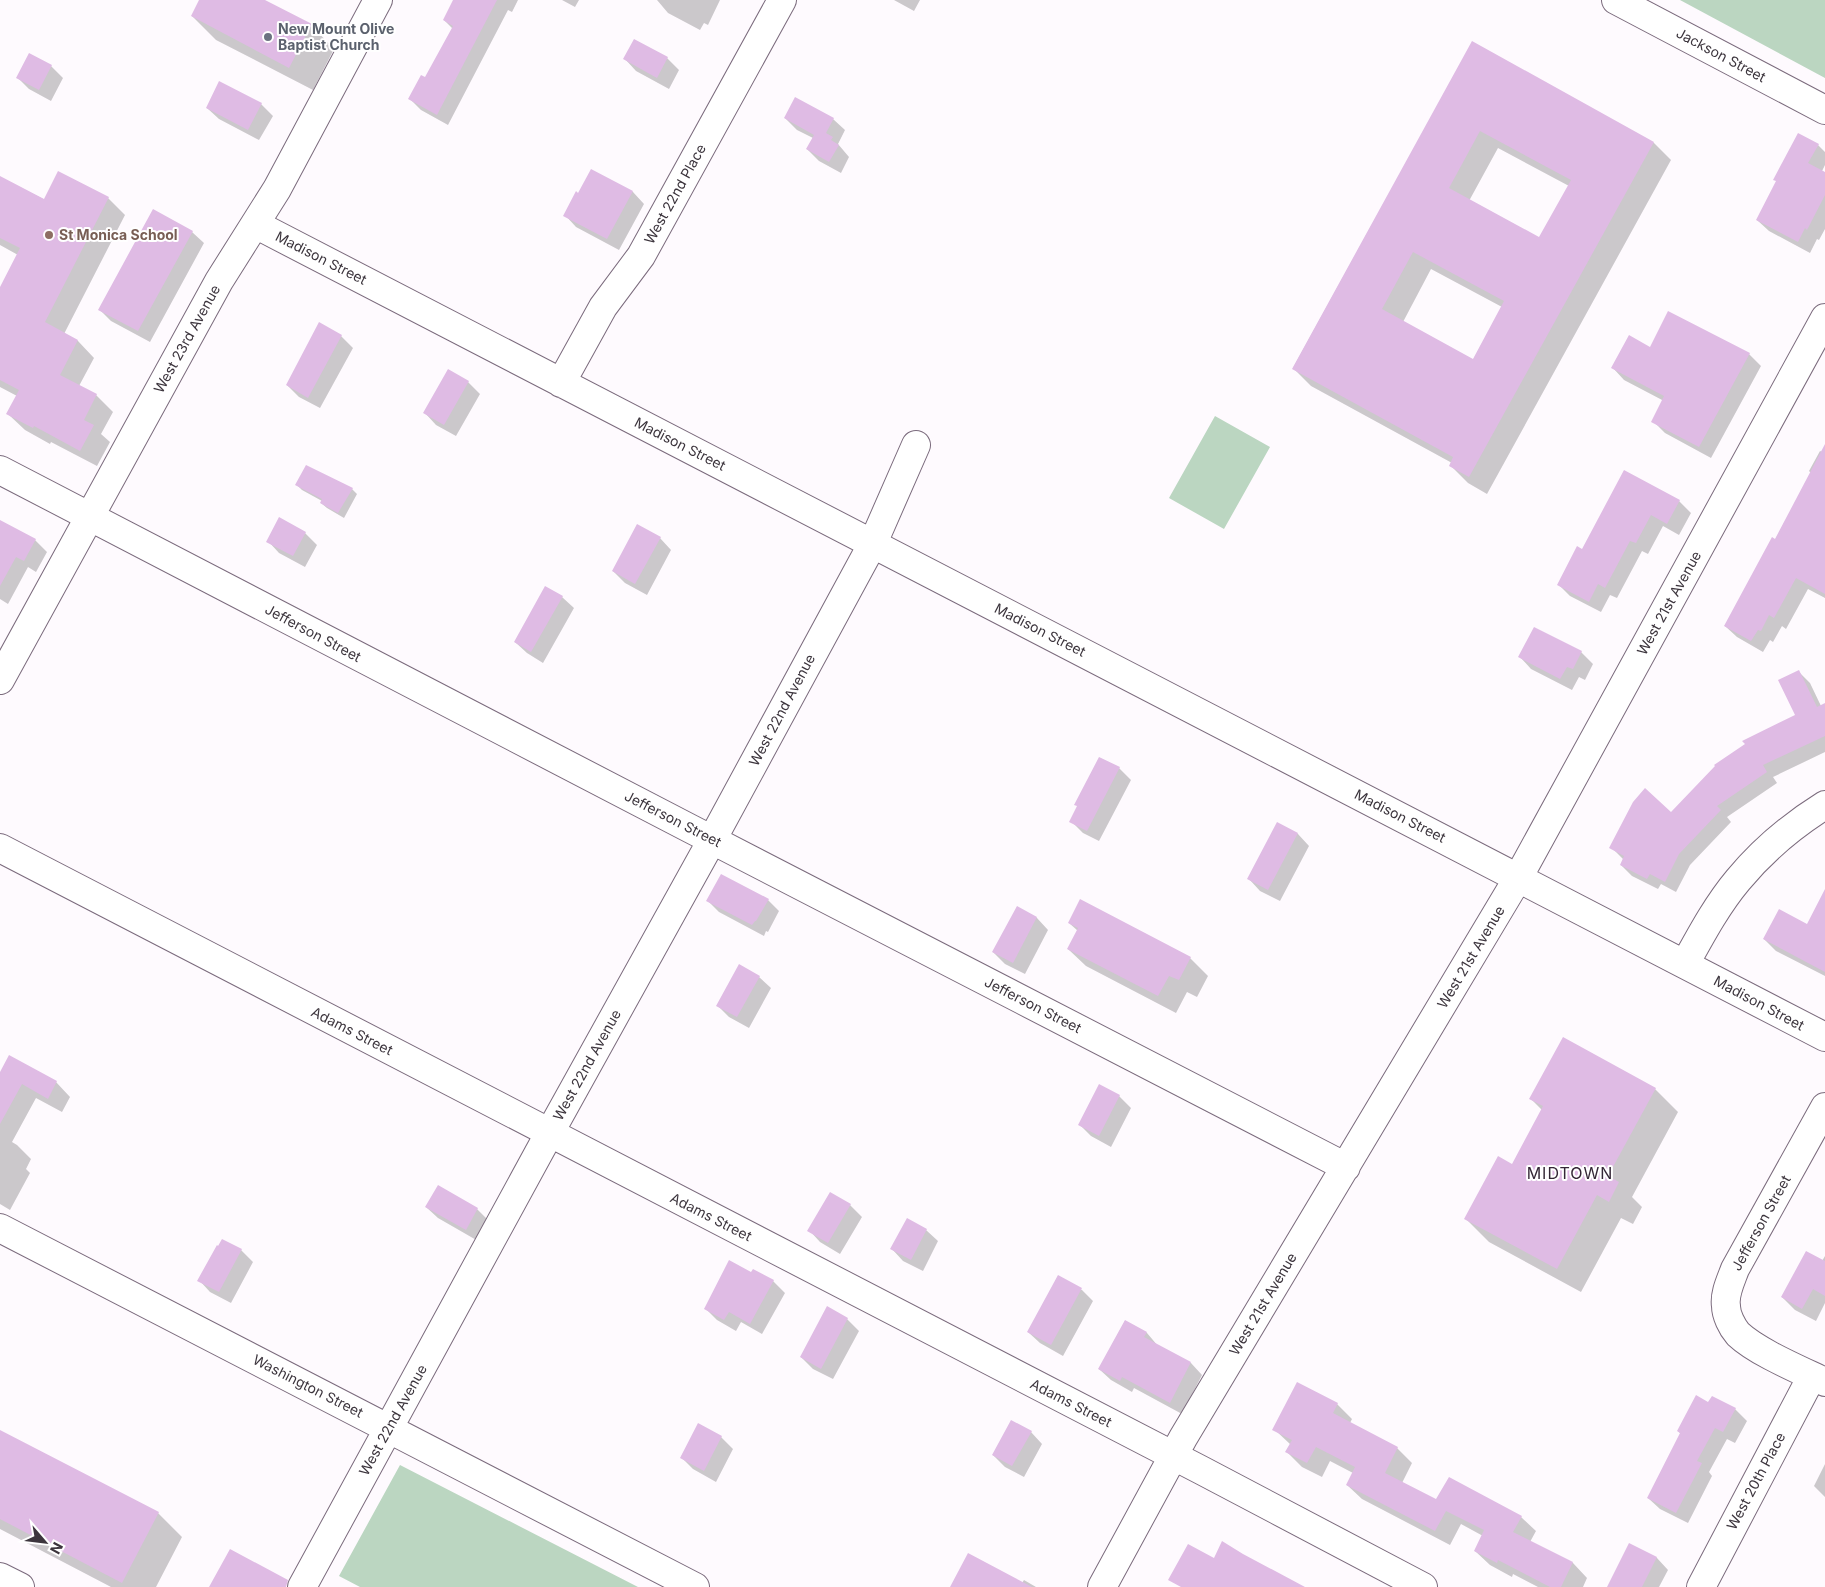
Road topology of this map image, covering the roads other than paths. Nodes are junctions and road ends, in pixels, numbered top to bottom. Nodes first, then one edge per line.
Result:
1 (378, 0) edge
2 (782, 0) edge
3 (1616, 0) edge
4 (1825, 110) edge
5 (255, 224) junction
6 (1825, 318) edge
7 (561, 383) junction
8 (916, 445) dead end
9 (0, 470) edge
10 (90, 516) junction
11 (873, 543) junction
12 (0, 680) edge
13 (1825, 805) edge
14 (712, 840) junction
15 (0, 848) edge
16 (1518, 878) junction
17 (1685, 964) junction
18 (1825, 1037) edge
19 (1825, 1106) edge
20 (549, 1134) junction
21 (1346, 1167) junction
22 (0, 1228) edge
23 (1818, 1379) edge
24 (388, 1428) junction
25 (1174, 1455) junction
26 (0, 1576) edge
27 (20, 1587) edge
28 (302, 1587) edge
29 (695, 1587) edge
30 (1102, 1587) edge
31 (1423, 1587) edge
32 (1701, 1587) edge

1 - 5 street, West 23rd Avenue
2 - 7 street, West 22nd Place
3 - 4 street, Jackson Street
5 - 7 street, Madison Street
5 - 10 street, West 23rd Avenue
6 - 16 street, West 21st Avenue
7 - 11 street, Madison Street
8 - 11 street, West 22nd Avenue
9 - 10 street, Jefferson Street
10 - 12 street, West 23rd Avenue
10 - 14 street, Jefferson Street
11 - 14 street, West 22nd Avenue
11 - 16 street, Madison Street
13 - 17 street
14 - 20 street, West 22nd Avenue
14 - 21 street, Jefferson Street
15 - 20 street, Adams Street
16 - 17 street, Madison Street
16 - 21 street, West 21st Avenue
17 - 18 street, Madison Street
19 - 23 street, Jefferson Street
20 - 24 street, West 22nd Avenue
20 - 25 street, Adams Street
21 - 25 street, West 21st Avenue
22 - 24 street, Washington Street
23 - 32 street, West 20th Place
24 - 28 street, West 22nd Avenue
24 - 29 street, Washington Street
25 - 30 street, West 21st Avenue
25 - 31 street, Adams Street
26 - 27 street

